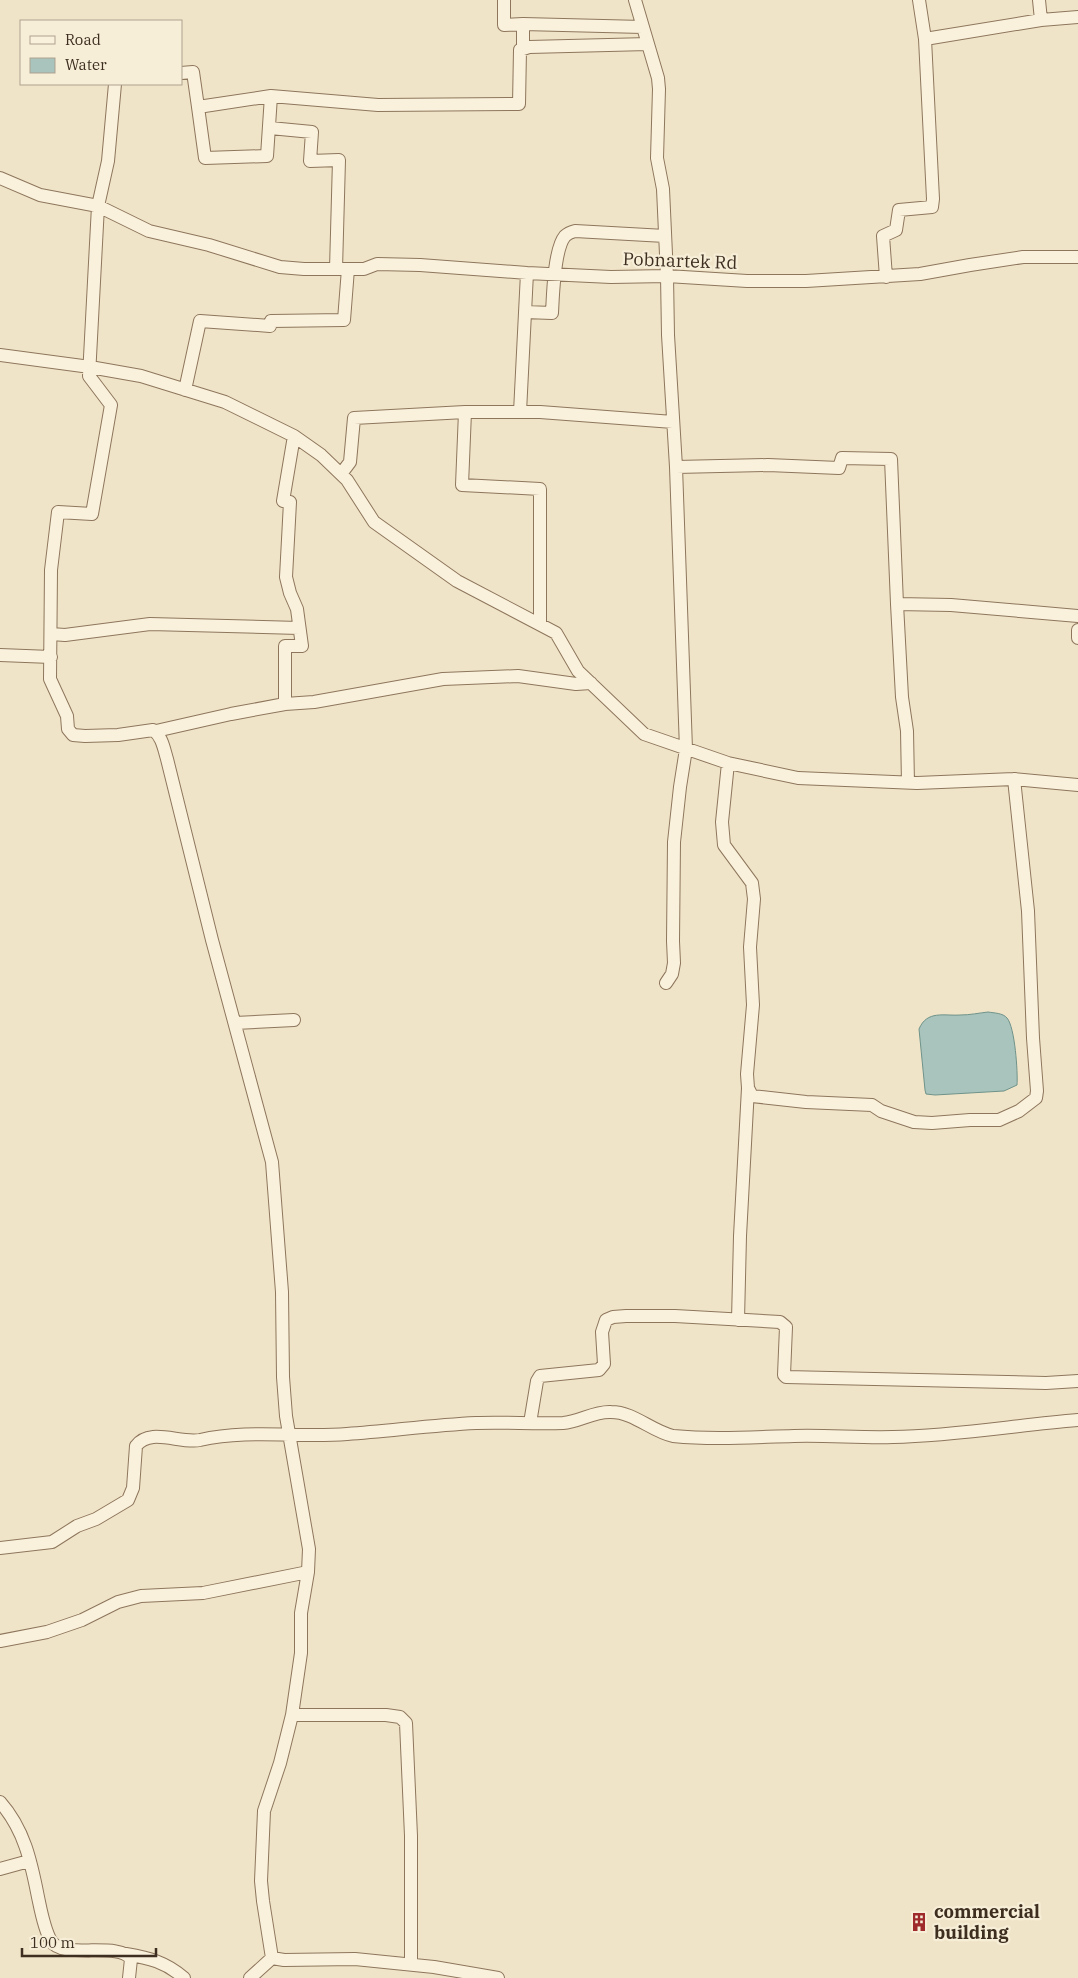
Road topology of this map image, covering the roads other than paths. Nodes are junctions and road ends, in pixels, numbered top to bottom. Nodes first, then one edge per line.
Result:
1 (504, 0) edge
2 (635, 0) edge
3 (919, 0) edge
4 (1039, 0) edge
5 (1078, 17) edge
6 (1042, 20) junction
7 (523, 24) junction
8 (642, 26) junction
9 (925, 39) junction
10 (648, 44) junction
11 (523, 48) junction
12 (182, 73) edge
13 (115, 85) edge
14 (272, 96) junction
15 (198, 107) junction
16 (270, 128) junction
17 (0, 178) edge
18 (98, 206) junction
19 (665, 236) junction
20 (1078, 257) edge
21 (342, 269) junction
22 (527, 273) junction
23 (555, 274) junction
24 (667, 276) junction
25 (886, 277) junction
26 (525, 312) junction
27 (0, 355) edge
28 (90, 367) junction
29 (185, 390) junction
30 (465, 412) junction
31 (520, 412) junction
32 (673, 422) junction
33 (294, 436) junction
34 (676, 467) junction
35 (341, 474) junction
36 (897, 604) junction
37 (1078, 616) edge
38 (540, 624) junction
39 (300, 628) junction
40 (1078, 630) edge
41 (51, 634) junction
42 (1078, 638) edge
43 (0, 654) edge
44 (51, 656) junction
45 (591, 683) junction
46 (285, 704) junction
47 (156, 731) junction
48 (686, 749) junction
49 (728, 763) junction
50 (1014, 779) junction
51 (908, 783) junction
52 (1077, 789) edge
53 (666, 983) dead end
54 (294, 1020) dead end
55 (234, 1023) junction
56 (748, 1088) junction
57 (738, 1320) junction
58 (1078, 1381) edge
59 (1078, 1420) edge
60 (530, 1423) junction
61 (289, 1436) junction
62 (0, 1548) edge
63 (308, 1572) junction
64 (0, 1641) edge
65 (292, 1715) junction
66 (0, 1802) edge
67 (29, 1861) junction
68 (0, 1869) edge
69 (126, 1954) junction
70 (272, 1958) junction
71 (411, 1964) junction
72 (129, 1978) edge
73 (184, 1978) edge
74 (250, 1978) edge
75 (498, 1978) edge

1 - 7 street
2 - 8 street
3 - 9 street
4 - 6 street
5 - 6 street
6 - 9 street
7 - 8 street
7 - 11 street
8 - 10 street
9 - 25 street
10 - 11 street
10 - 19 street
11 - 14 street
12 - 15 street
13 - 18 street
14 - 15 street
14 - 16 street
15 - 16 street
16 - 21 street
17 - 18 street, Pobnartek Rd
18 - 21 street, Pobnartek Rd
18 - 28 street
19 - 23 street
19 - 24 street
20 - 25 street, Pobnartek Rd
21 - 22 street, Pobnartek Rd
21 - 29 street
22 - 23 street, Pobnartek Rd
22 - 26 street
23 - 24 street, Pobnartek Rd
23 - 26 street
24 - 25 street, Pobnartek Rd
24 - 32 street
26 - 31 street
27 - 28 street
28 - 29 street
28 - 41 street
29 - 33 street
30 - 31 street
30 - 35 street
30 - 38 street
31 - 32 street
32 - 34 street
33 - 35 street
33 - 39 street
34 - 36 street
34 - 48 street
35 - 38 street
36 - 37 street
36 - 51 street
38 - 45 street
39 - 41 street
39 - 46 street
40 - 42 street
41 - 44 street
43 - 44 street
44 - 47 street
45 - 46 street
45 - 48 street
46 - 47 street
47 - 55 street
48 - 49 street
48 - 53 street
49 - 51 street
49 - 56 street
50 - 51 street
50 - 52 street
50 - 56 street
54 - 55 street
55 - 61 street
56 - 57 street
57 - 58 street
57 - 60 street
59 - 60 street
60 - 61 street
61 - 62 street
61 - 63 street
63 - 64 street
63 - 65 street
65 - 70 street
65 - 71 street
66 - 67 street
67 - 68 street
67 - 69 street
69 - 72 street
69 - 73 street
70 - 71 street
70 - 74 street
71 - 75 street

